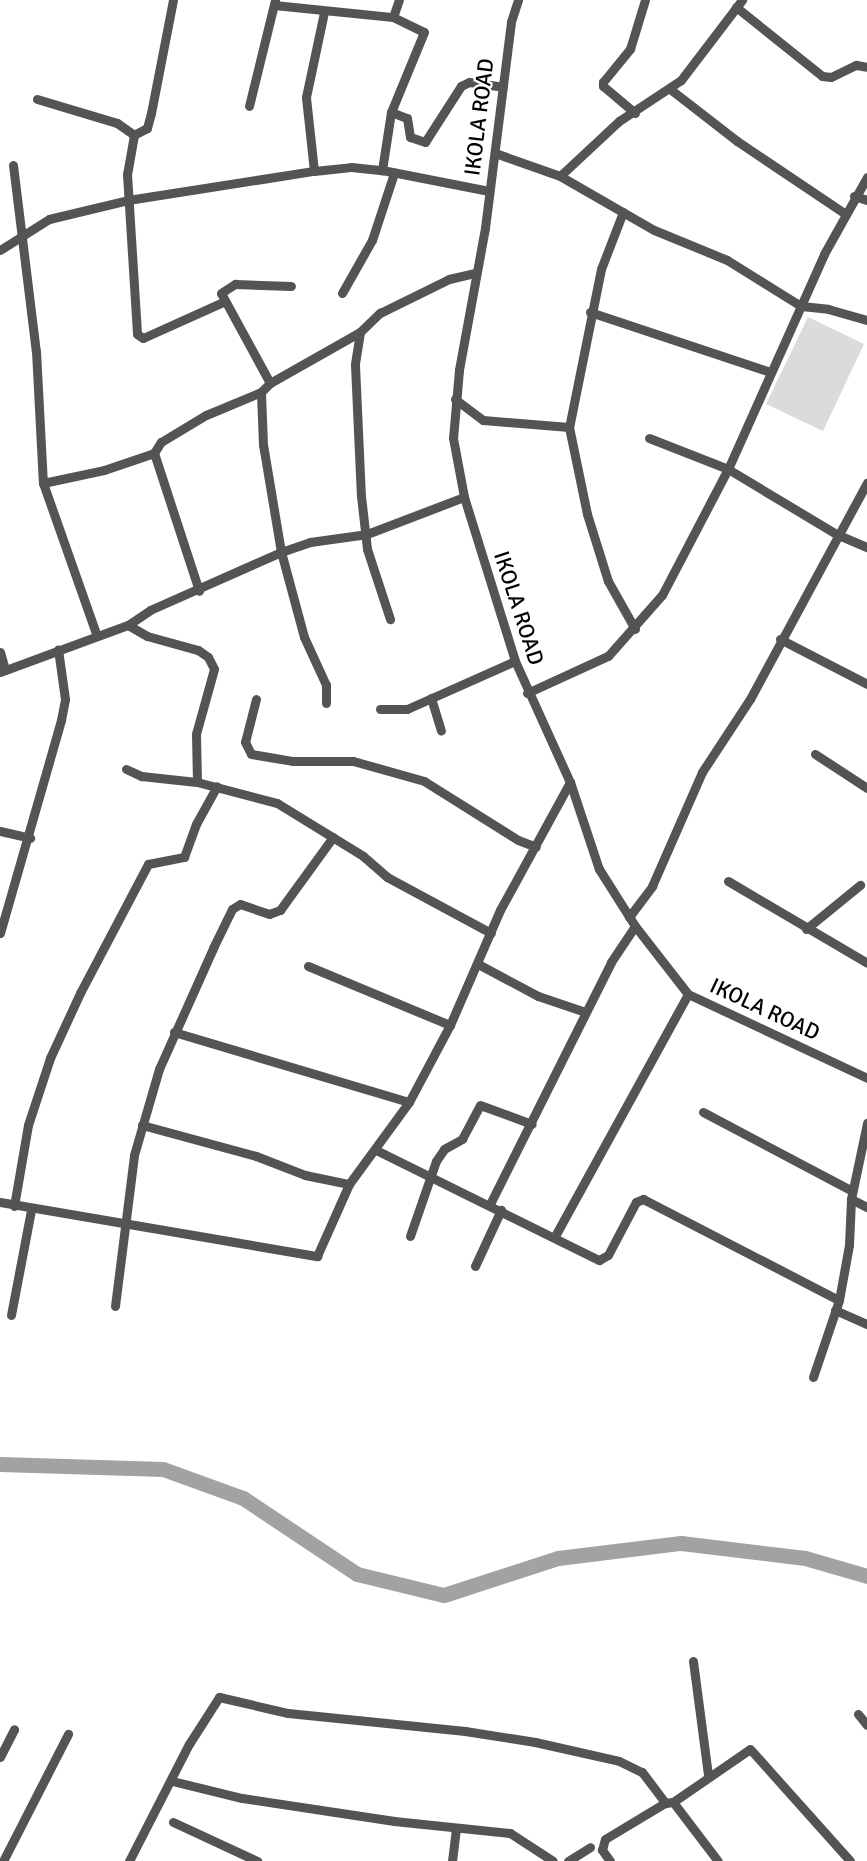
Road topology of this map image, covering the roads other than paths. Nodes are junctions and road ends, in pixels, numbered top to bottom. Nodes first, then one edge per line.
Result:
1 (173, 0) edge
2 (399, 0) edge
3 (519, 0) edge
4 (645, 0) edge
5 (274, 2) edge
6 (739, 3) edge
7 (324, 12) junction
8 (393, 17) junction
9 (867, 67) edge
10 (503, 87) junction
11 (670, 89) junction
12 (37, 99) dead end
13 (249, 106) dead end
14 (391, 112) junction
15 (635, 113) junction
16 (134, 135) junction
17 (495, 153) junction
18 (13, 165) dead end
19 (382, 170) junction
20 (314, 171) junction
21 (394, 173) junction
22 (560, 176) junction
23 (867, 177) edge
24 (489, 191) junction
25 (854, 196) junction
26 (128, 200) junction
27 (867, 200) edge
28 (623, 212) junction
29 (844, 213) junction
30 (24, 234) junction
31 (0, 250) edge
32 (476, 273) junction
33 (291, 286) dead end
34 (342, 293) dead end
35 (223, 302) junction
36 (801, 306) junction
37 (590, 312) junction
38 (867, 320) edge
39 (360, 332) junction
40 (770, 372) junction
41 (270, 383) junction
42 (261, 392) junction
43 (455, 399) junction
44 (569, 428) junction
45 (649, 438) dead end
46 (154, 453) junction
47 (728, 470) junction
48 (43, 483) junction
49 (867, 483) edge
50 (464, 497) junction
51 (367, 534) junction
52 (836, 534) junction
53 (867, 547) edge
54 (281, 552) junction
55 (199, 591) junction
56 (390, 619) dead end
57 (128, 625) junction
58 (635, 629) junction
59 (97, 636) junction
60 (780, 639) junction
61 (58, 649) junction
62 (0, 652) edge
63 (515, 661) junction
64 (3, 670) edge
65 (867, 684) edge
66 (527, 693) junction
67 (256, 699) dead end
68 (430, 699) junction
69 (326, 703) dead end
70 (380, 709) dead end
71 (441, 730) dead end
72 (815, 754) dead end
73 (126, 770) dead end
74 (197, 782) junction
75 (570, 782) junction
76 (217, 786) junction
77 (867, 788) edge
78 (0, 831) edge
79 (333, 837) junction
80 (30, 838) junction
81 (536, 847) junction
82 (728, 881) dead end
83 (860, 885) dead end
84 (629, 917) junction
85 (635, 926) junction
86 (806, 929) junction
87 (0, 933) edge
88 (490, 933) junction
89 (867, 963) edge
90 (478, 964) junction
91 (308, 966) dead end
92 (688, 994) junction
93 (585, 1012) junction
94 (450, 1024) junction
95 (174, 1032) junction
96 (867, 1078) edge
97 (408, 1102) junction
98 (703, 1112) dead end
99 (532, 1124) junction
100 (867, 1124) edge
101 (142, 1125) junction
102 (376, 1150) junction
103 (433, 1176) junction
104 (349, 1184) junction
105 (852, 1195) junction
106 (0, 1202) edge
107 (490, 1204) junction
108 (14, 1206) junction
109 (867, 1207) edge
110 (31, 1210) junction
111 (501, 1210) junction
112 (127, 1223) junction
113 (410, 1236) dead end
114 (555, 1236) junction
115 (475, 1266) dead end
116 (840, 1300) junction
117 (116, 1306) dead end
118 (835, 1310) junction
119 (11, 1315) dead end
120 (867, 1324) edge
121 (813, 1377) dead end
122 (693, 1661) dead end
123 (858, 1714) dead end
124 (867, 1725) edge
125 (0, 1731) edge
126 (68, 1734) dead end
127 (0, 1758) edge
128 (708, 1775) junction
129 (172, 1781) junction
130 (669, 1802) junction
131 (173, 1822) dead end
132 (456, 1829) junction
133 (590, 1847) dead end
134 (132, 1860) edge
135 (3, 1861) edge
136 (256, 1861) edge
137 (452, 1861) edge
138 (553, 1861) edge
139 (568, 1861) edge
140 (610, 1861) edge
141 (718, 1861) edge
142 (850, 1861) edge

1 - 16 street
2 - 8 street
3 - 10 street, IKOLA ROAD
4 - 15 street
5 - 7 street
5 - 13 street
6 - 9 street
6 - 11 street
7 - 8 street
7 - 20 street
8 - 14 street
10 - 14 street
10 - 17 street, IKOLA ROAD
11 - 15 street
11 - 29 street
12 - 16 street
14 - 19 street
15 - 22 street
16 - 26 street
17 - 22 street
17 - 24 street, IKOLA ROAD
18 - 30 street
19 - 20 street
19 - 21 street
20 - 26 street
21 - 24 street
21 - 34 street
22 - 28 street
23 - 25 street
24 - 32 street, IKOLA ROAD
25 - 27 street
25 - 29 street
26 - 30 street
26 - 35 street
28 - 36 street
28 - 37 street
29 - 36 street
30 - 31 street
30 - 48 street
32 - 39 street
32 - 43 street, IKOLA ROAD
33 - 35 street
35 - 41 street
36 - 38 street
36 - 40 street
37 - 40 street
37 - 44 street
39 - 41 street
39 - 51 street
40 - 47 street
41 - 42 street
42 - 46 street
42 - 54 street
43 - 44 street
43 - 50 street, IKOLA ROAD
44 - 58 street
45 - 47 street
46 - 48 street
46 - 55 street
47 - 52 street
47 - 58 street
48 - 59 street
49 - 52 street
50 - 51 street
50 - 63 street, IKOLA ROAD
51 - 54 street
51 - 56 street
52 - 53 street
52 - 60 street
54 - 55 street
54 - 69 street
55 - 57 street
57 - 59 street
57 - 74 street
58 - 66 street
59 - 61 street
60 - 65 street
60 - 84 street
61 - 64 street
61 - 80 street
62 - 64 street
63 - 66 street, IKOLA ROAD
63 - 68 street
66 - 75 street, IKOLA ROAD
67 - 81 street
68 - 70 street
68 - 71 street
72 - 77 street
73 - 74 street
74 - 76 street
75 - 81 street
75 - 84 street, IKOLA ROAD
76 - 79 street
76 - 108 street
78 - 80 street
79 - 88 street
79 - 95 street
80 - 87 street
81 - 88 street
82 - 86 street
83 - 86 street
84 - 85 street, IKOLA ROAD
85 - 92 street, IKOLA ROAD
85 - 93 street
86 - 89 street
88 - 90 street
90 - 93 street
90 - 94 street
91 - 94 street
92 - 96 street, IKOLA ROAD
92 - 114 street
93 - 99 street
94 - 97 street
95 - 97 street
95 - 101 street
97 - 102 street
98 - 105 street
99 - 103 street
99 - 107 street
100 - 105 street
101 - 104 street
101 - 112 street
102 - 103 street
102 - 104 street
103 - 107 street
103 - 113 street
104 - 112 street
105 - 109 street
105 - 116 street
106 - 108 street
107 - 111 street
108 - 110 street
110 - 112 street
110 - 119 street
111 - 114 street
111 - 115 street
112 - 117 street
114 - 116 street
116 - 118 street
118 - 120 street
118 - 121 street
122 - 128 street
123 - 124 street
125 - 127 street
126 - 135 street
128 - 130 street
128 - 142 street
129 - 130 street
129 - 132 street
129 - 134 street
130 - 140 street
130 - 141 street
131 - 136 street
132 - 137 street
132 - 138 street
133 - 139 street

